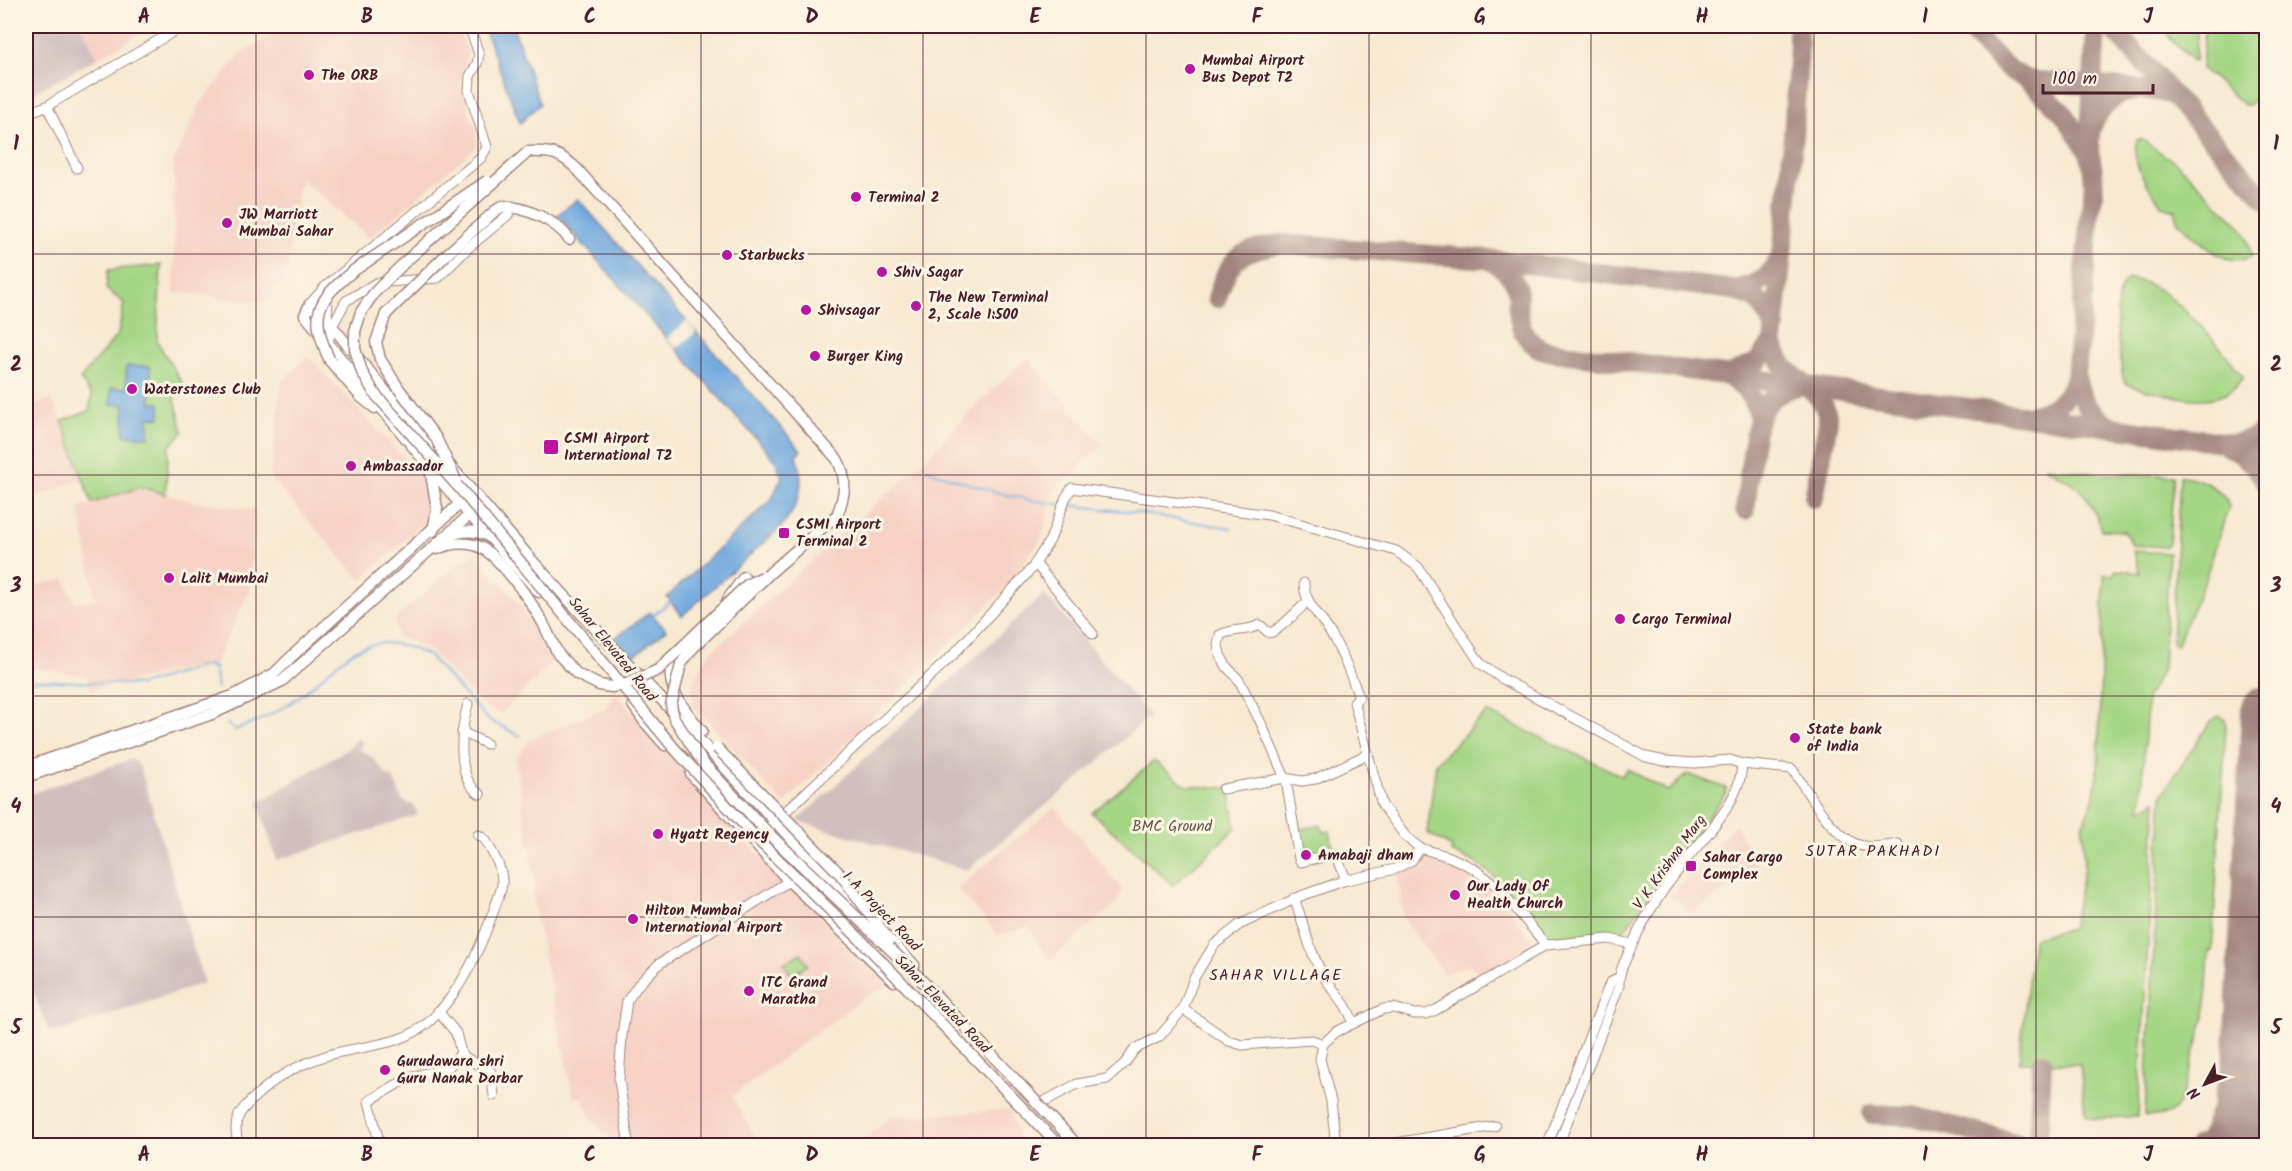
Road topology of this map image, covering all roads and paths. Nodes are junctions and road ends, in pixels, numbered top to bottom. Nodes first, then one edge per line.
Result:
1 (183, 26) edge
2 (469, 26) edge
3 (47, 105) junction
4 (26, 113) edge
5 (528, 152) junction
6 (77, 168) dead end
7 (511, 207) junction
8 (569, 239) dead end
9 (328, 284) junction
10 (310, 304) junction
11 (330, 324) junction
12 (328, 343) junction
13 (395, 426) junction
14 (429, 466) junction
15 (462, 491) junction
16 (474, 492) junction
17 (460, 504) junction
18 (476, 509) junction
19 (433, 531) junction
20 (448, 536) junction
21 (489, 537) junction
22 (426, 555) junction
23 (1035, 563) junction
24 (771, 572) junction
25 (744, 577) dead end
26 (1304, 583) dead end
27 (1308, 602) junction
28 (1093, 634) dead end
29 (468, 704) dead end
30 (462, 732) junction
31 (488, 744) dead end
32 (1368, 754) junction
33 (1742, 764) junction
34 (26, 767) edge
35 (26, 777) edge
36 (1286, 779) junction
37 (1223, 789) dead end
38 (480, 794) dead end
39 (776, 822) junction
40 (478, 835) dead end
41 (753, 842) junction
42 (1898, 844) dead end
43 (1420, 849) junction
44 (789, 880) junction
45 (1346, 880) junction
46 (1294, 898) junction
47 (1632, 944) junction
48 (1546, 945) junction
49 (907, 965) junction
50 (1183, 1009) junction
51 (438, 1011) junction
52 (1353, 1023) junction
53 (1323, 1044) junction
54 (461, 1053) junction
55 (495, 1096) dead end
56 (1043, 1102) junction
57 (1566, 1110) junction
58 (1495, 1126) dead end
59 (239, 1146) edge
60 (380, 1146) edge
61 (629, 1146) edge
62 (1058, 1146) edge
63 (1078, 1146) edge
64 (1084, 1146) edge
65 (1336, 1146) edge
66 (1378, 1146) edge
67 (1547, 1146) edge
68 (1558, 1146) edge

1 - 3 street
2 - 9 street
3 - 4 street
3 - 6 street
5 - 13 main road, bridge
5 - 15 main road, Sahar Elevated Road, bridge
5 - 24 main road, Sahar Elevated Road, bridge
7 - 8 main road
7 - 11 street
7 - 15 main road, bridge
9 - 10 street
9 - 11 street
10 - 11 main road
10 - 12 main road
11 - 12 street
11 - 16 main road
12 - 13 main road
13 - 14 main road
14 - 17 main road
14 - 19 main road
15 - 18 main road, Sahar Elevated Road, bridge
16 - 17 main road
16 - 18 main road
17 - 18 main road
17 - 19 main road
18 - 20 main road
18 - 21 main road
18 - 39 main road, I A Project Road
18 - 62 main road, Sahar Elevated Road, bridge
19 - 34 main road
20 - 21 main road
20 - 22 main road
21 - 41 main road
22 - 24 main road, bridge
22 - 35 main road
23 - 28 street
23 - 33 street
23 - 39 street
24 - 49 main road, Sahar Elevated Road, bridge
25 - 49 main road, bridge
26 - 27 street
27 - 32 street
27 - 36 street
29 - 30 street
30 - 31 street
30 - 38 street
32 - 36 street
32 - 43 street
33 - 42 street
33 - 47 street, V K Krishna Marg
36 - 37 street
36 - 45 street
39 - 41 street
39 - 56 main road, I A Project Road
40 - 51 street
41 - 44 main road
43 - 45 street
43 - 48 street
44 - 61 street
44 - 62 main road
45 - 46 street
46 - 50 street
46 - 52 street
47 - 48 street
47 - 57 street, V K Krishna Marg
48 - 52 street
49 - 63 main road, Sahar Elevated Road, bridge
50 - 53 street
50 - 56 street
51 - 54 street
51 - 59 street
52 - 53 street
53 - 65 street
54 - 55 street
54 - 60 street
56 - 64 main road, I A Project Road
57 - 67 street, V K Krishna Marg
57 - 68 street, V K Krishna Marg
58 - 66 street

